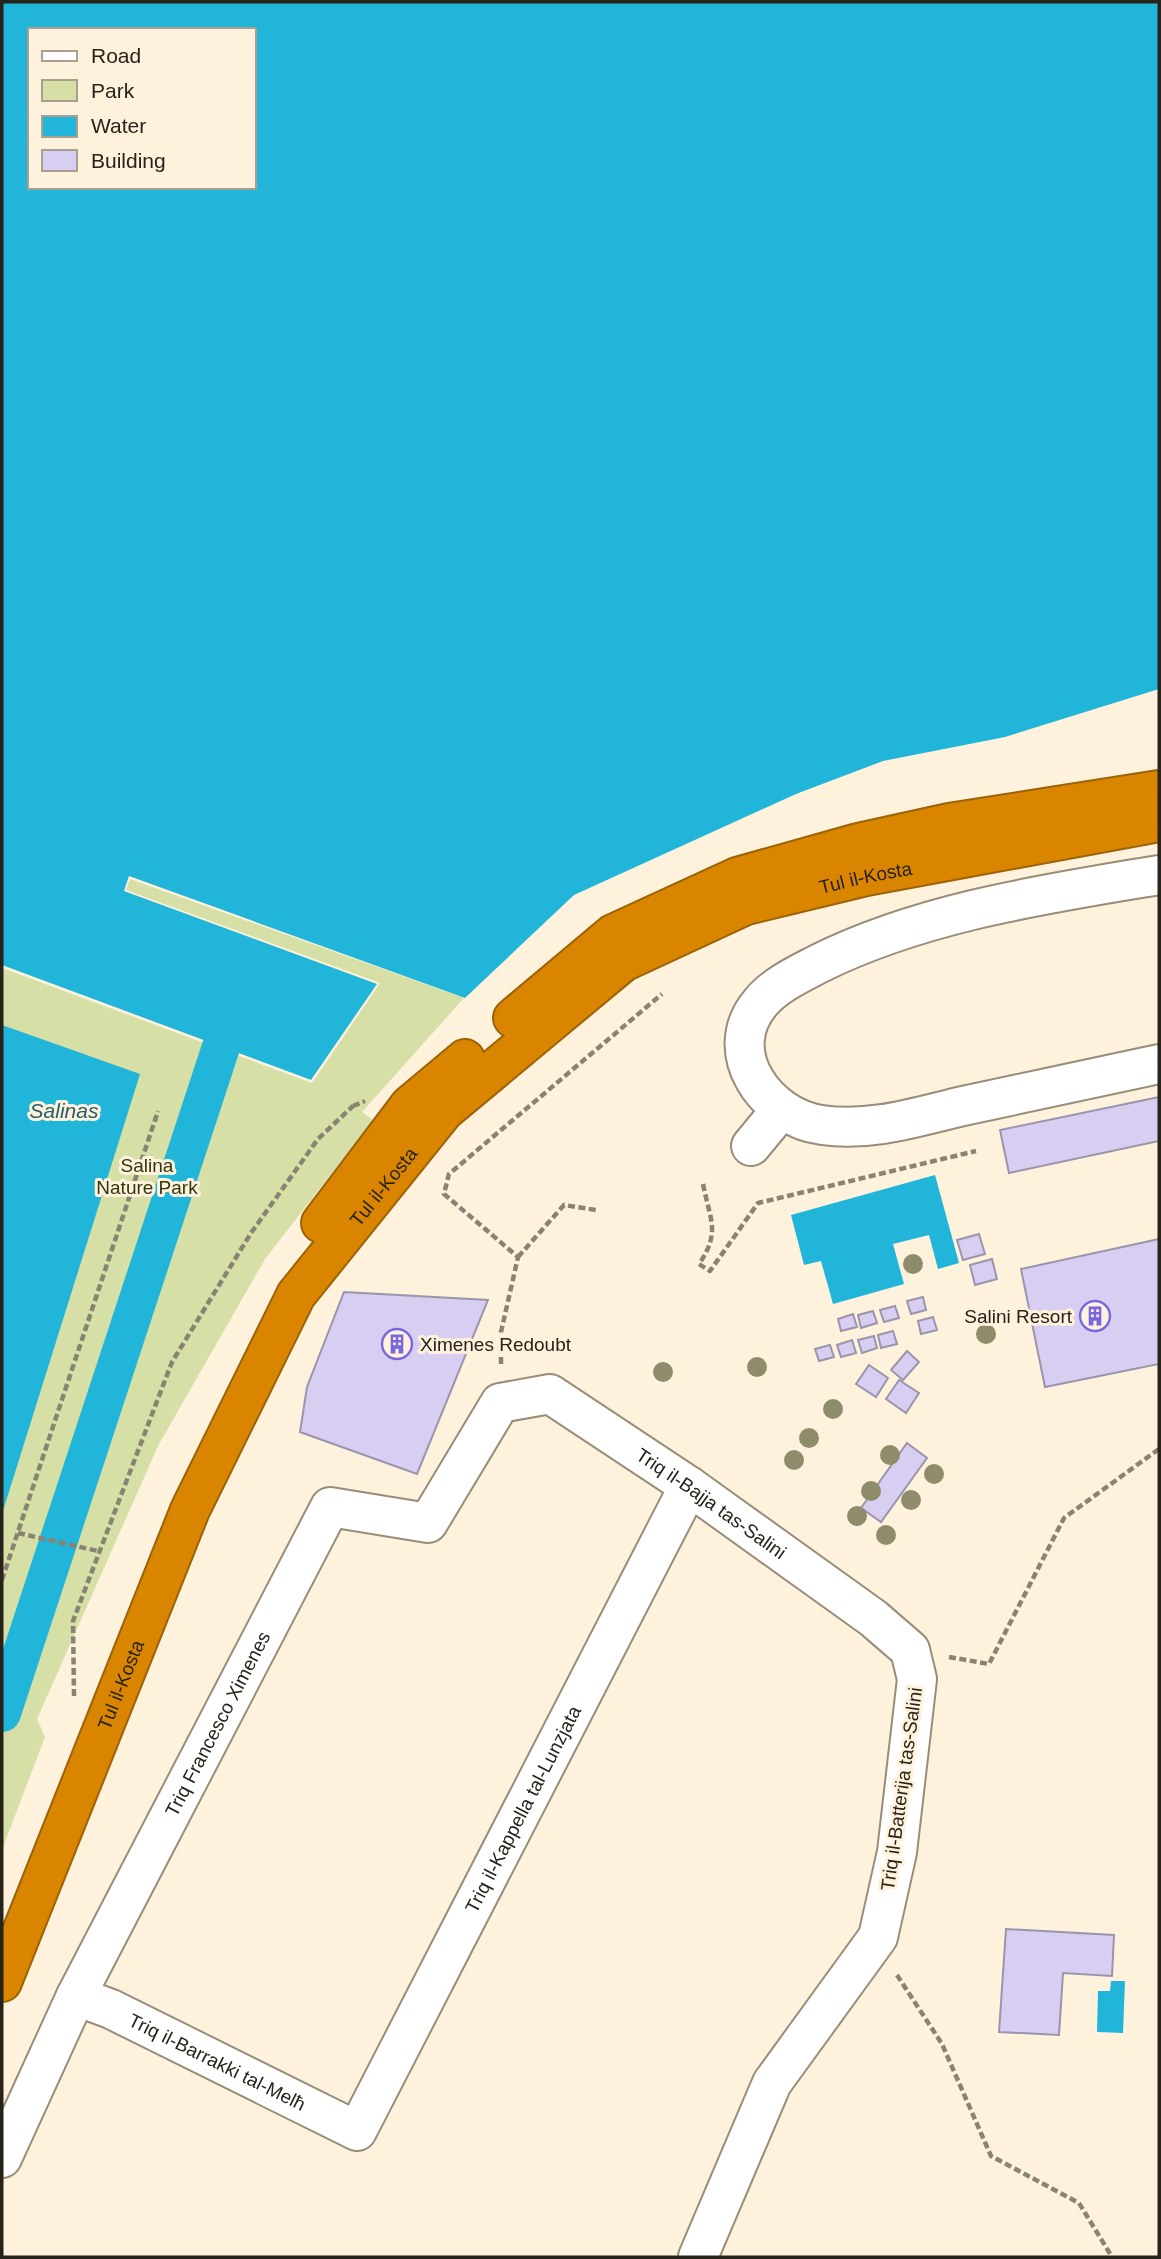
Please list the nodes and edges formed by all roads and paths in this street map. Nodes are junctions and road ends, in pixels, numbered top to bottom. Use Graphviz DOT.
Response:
graph roads {
  1 [pos="1159,790"];
  2 [pos="1159,822"];
  3 [pos="1159,875"];
  4 [pos="662,994"];
  5 [pos="1159,1064"];
  6 [pos="410,1105"];
  7 [pos="158,1111"];
  8 [pos="780,1111"];
  9 [pos="751,1146"];
  10 [pos="976,1151"];
  11 [pos="703,1184"];
  12 [pos="596,1209"];
  13 [pos="518,1257"];
  14 [pos="501,1332"];
  15 [pos="500,1403"];
  16 [pos="1159,1449"];
  17 [pos="689,1486"];
  18 [pos="18,1533"];
  19 [pos="98,1551"];
  20 [pos="2,1580"];
  21 [pos="910,1650"];
  22 [pos="73,1739"];
  23 [pos="2,1913"];
  24 [pos="878,1937"];
  25 [pos="2,1982"];
  26 [pos="76,1996"];
  27 [pos="357,2131"];
  28 [pos="2,2158"];
  29 [pos="698,2257"];
  30 [pos="1112,2257"];
  1 -- 6 [label="highway, Tul il-Kosta"];
  2 -- 25 [label="highway, Tul il-Kosta"];
  3 -- 8 [label="street"];
  4 -- 13 [label="path"];
  5 -- 8 [label="street"];
  6 -- 19 [label="path"];
  6 -- 22 [label="highway, Tul il-Kosta"];
  7 -- 18 [label="path"];
  8 -- 9 [label="street"];
  10 -- 11 [label="path"];
  12 -- 13 [label="path"];
  13 -- 14 [label="path"];
  15 -- 17 [label="street, Triq il-Bajja tas-Salini"];
  15 -- 26 [label="street, Triq Francesco Ximenes"];
  16 -- 21 [label="path"];
  17 -- 21 [label="street, Triq il-Bajja tas-Salini"];
  17 -- 27 [label="street, Triq il-Kappella tal-Lunzjata"];
  18 -- 19 [label="path"];
  18 -- 20 [label="path"];
  19 -- 22 [label="path"];
  21 -- 24 [label="street, Triq il-Batterija tas-Salini"];
  22 -- 23 [label="highway, Tul il-Kosta"];
  24 -- 29 [label="street, Triq il-Batterija tas-Salini"];
  24 -- 30 [label="path"];
  26 -- 27 [label="street, Triq il-Barrakki tal-Melħ"];
  26 -- 28 [label="street, Triq Francesco Ximenes"];
}
